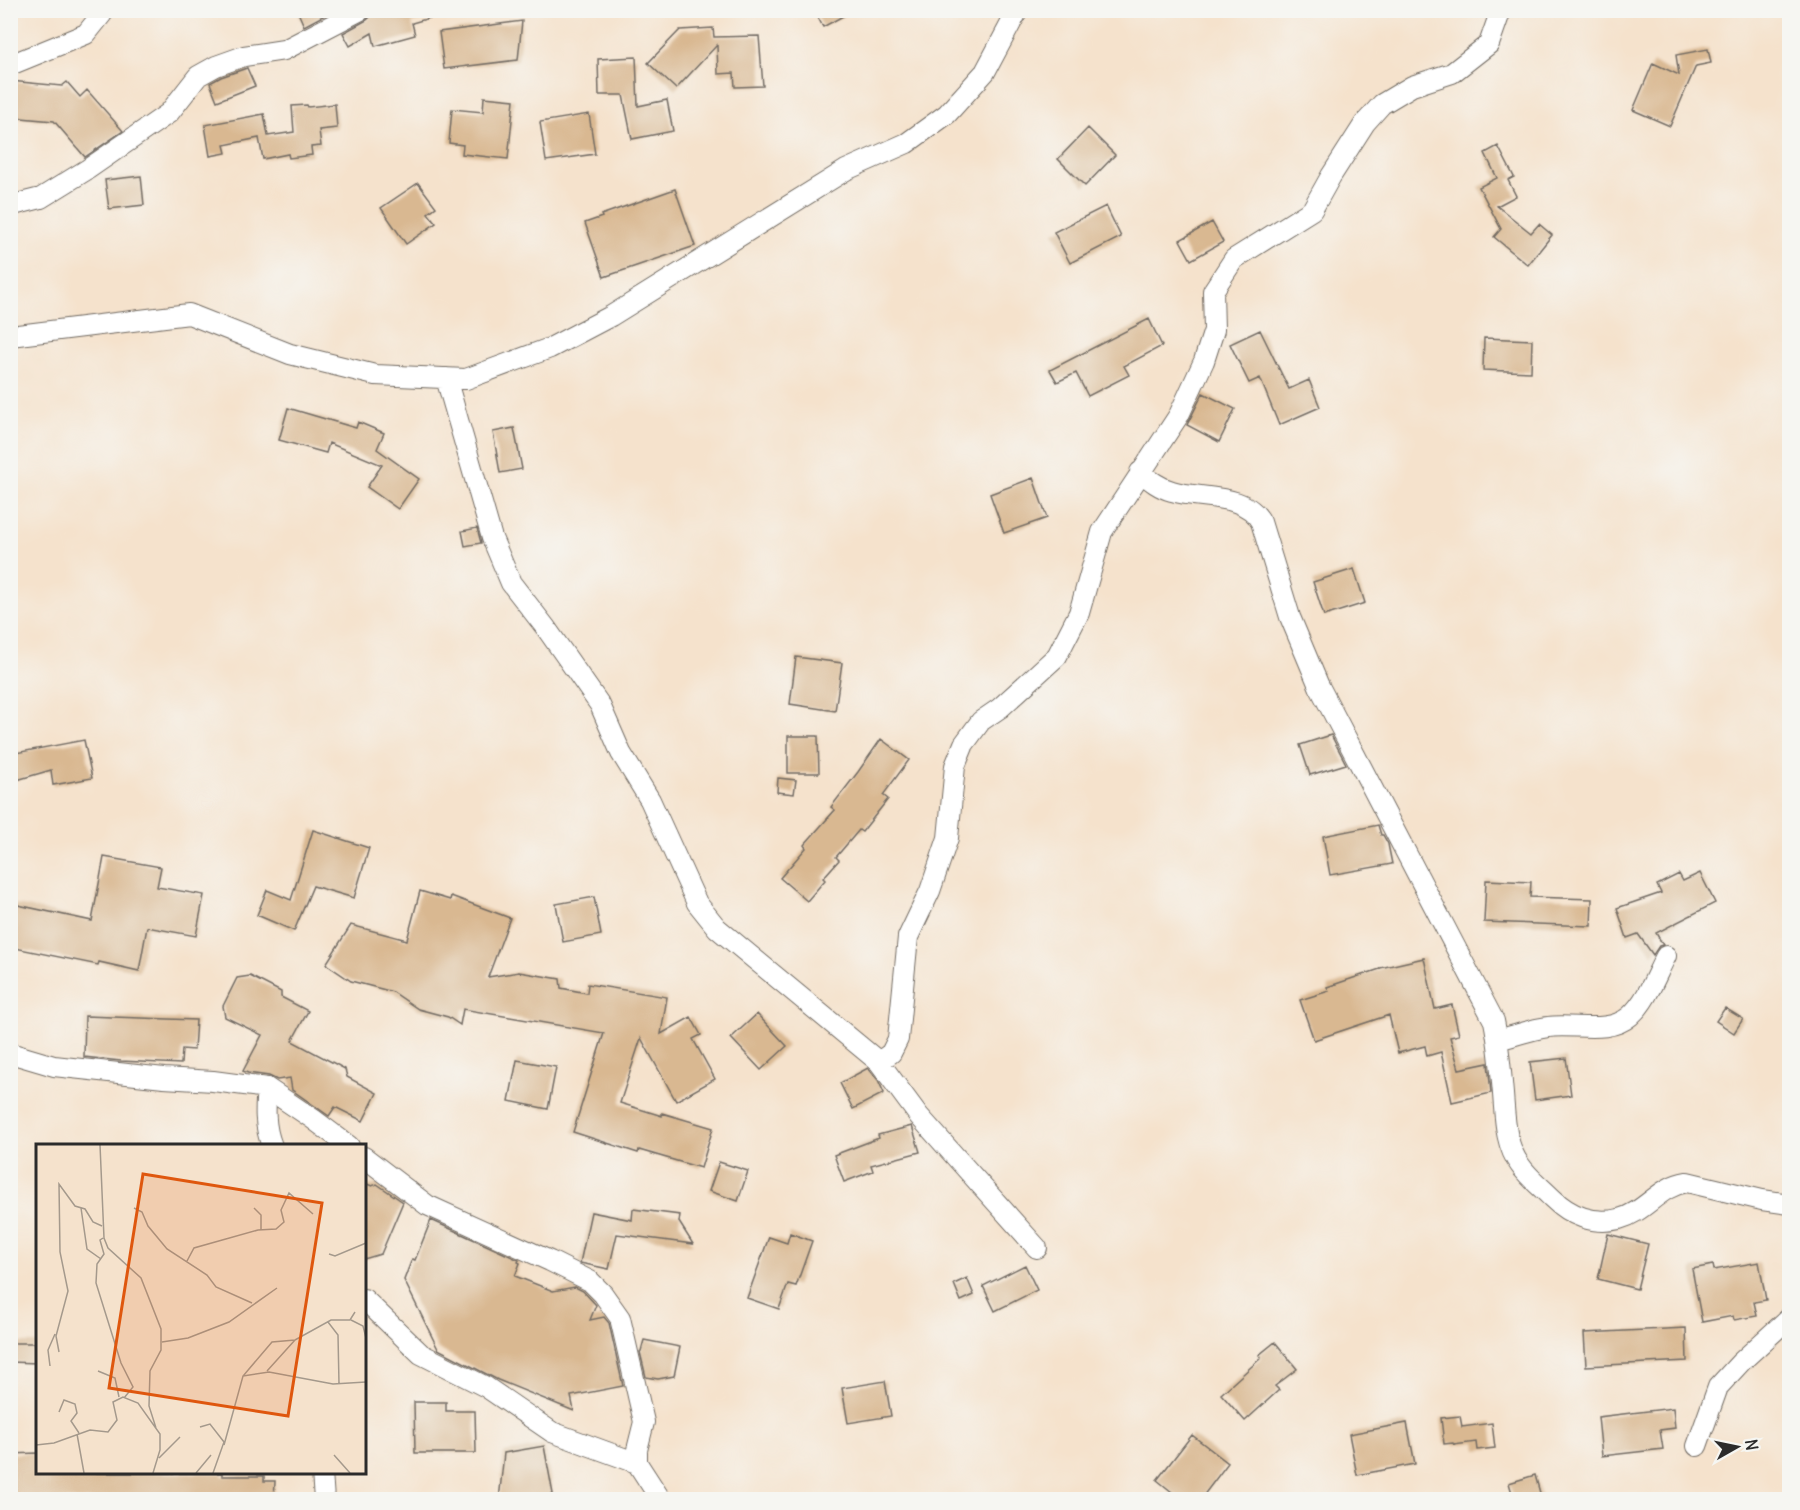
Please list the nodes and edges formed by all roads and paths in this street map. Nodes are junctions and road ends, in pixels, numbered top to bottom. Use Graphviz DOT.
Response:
graph roads {
  1 [pos="102,10"];
  2 [pos="361,10"];
  3 [pos="1018,10"];
  4 [pos="1501,10"];
  5 [pos="10,65"];
  6 [pos="10,204"];
  7 [pos="10,336"];
  8 [pos="446,378"];
  9 [pos="1140,472"];
  10 [pos="1666,956"];
  11 [pos="1498,1040"];
  12 [pos="10,1053"];
  13 [pos="879,1062"];
  14 [pos="267,1088"];
  15 [pos="271,1144"];
  16 [pos="346,1144"];
  17 [pos="366,1159"];
  18 [pos="1790,1204"];
  19 [pos="1036,1248"];
  20 [pos="366,1301"];
  21 [pos="1790,1317"];
  22 [pos="1697,1446"];
  23 [pos="637,1464"];
  24 [pos="322,1474"];
  25 [pos="324,1500"];
  26 [pos="661,1500"];
  1 -- 5 [label="street"];
  2 -- 6 [label="street"];
  3 -- 8 [label="street"];
  4 -- 9 [label="street"];
  7 -- 8 [label="street"];
  8 -- 13 [label="street"];
  9 -- 11 [label="street"];
  9 -- 13 [label="street"];
  10 -- 11 [label="street"];
  11 -- 18 [label="street"];
  12 -- 14 [label="street"];
  13 -- 19 [label="street"];
  14 -- 15 [label="street"];
  14 -- 16 [label="street"];
  17 -- 23 [label="street"];
  20 -- 23 [label="street"];
  21 -- 22 [label="street"];
  23 -- 26 [label="street"];
  24 -- 25 [label="street"];
}
